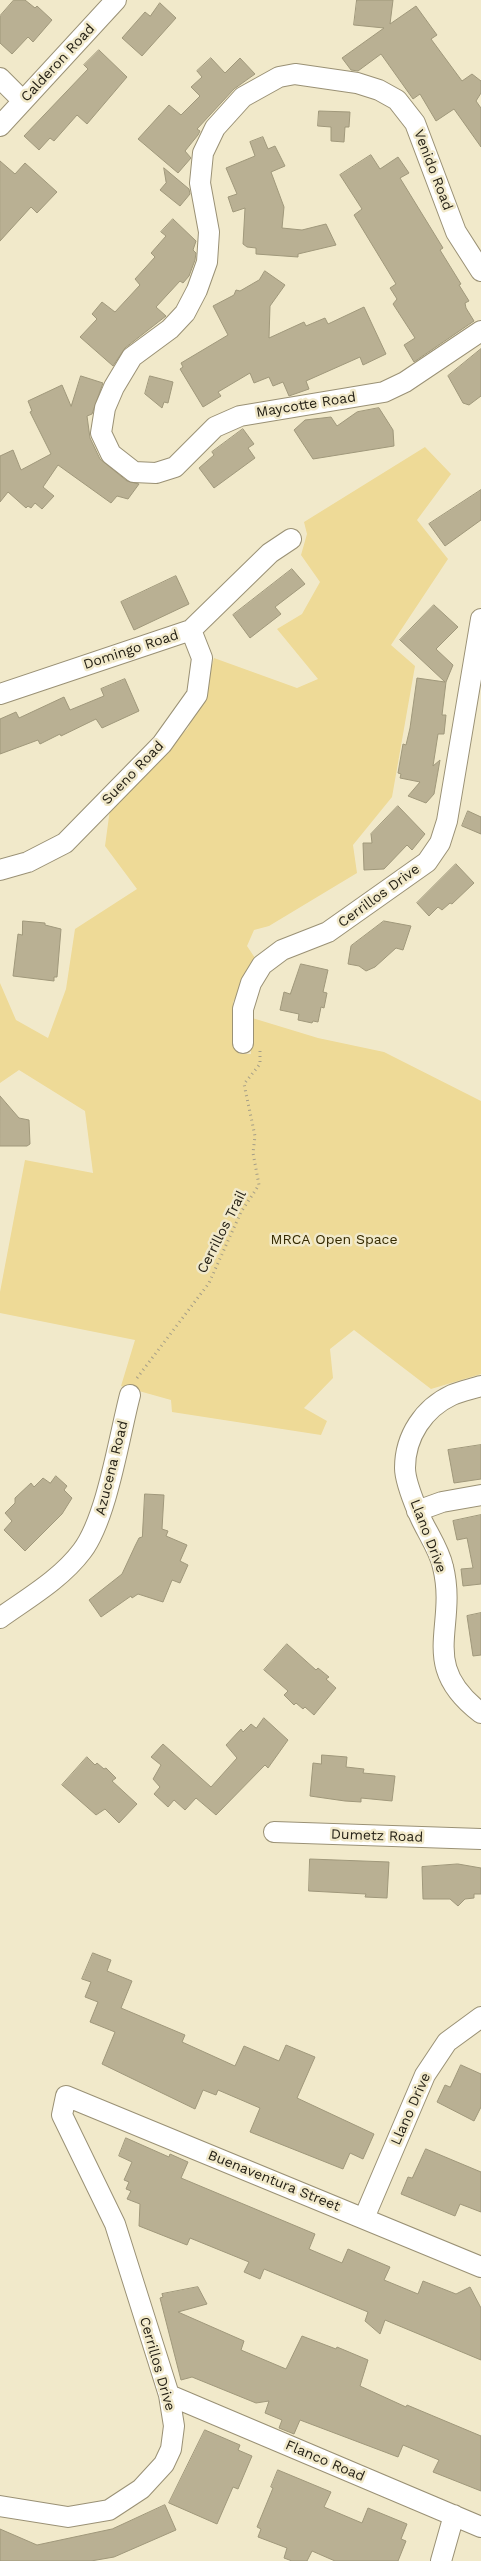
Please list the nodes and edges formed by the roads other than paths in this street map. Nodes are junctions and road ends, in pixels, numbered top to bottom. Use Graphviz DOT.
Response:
graph roads {
  1 [pos="116,0"];
  2 [pos="0,78"];
  3 [pos="23,101"];
  4 [pos="0,126"];
  5 [pos="481,272"];
  6 [pos="481,331"];
  7 [pos="134,472"];
  8 [pos="291,539"];
  9 [pos="481,619"];
  10 [pos="191,630"];
  11 [pos="0,694"];
  12 [pos="0,870"];
  13 [pos="244,1043"];
  14 [pos="481,1386"];
  15 [pos="130,1394"];
  16 [pos="481,1495"];
  17 [pos="417,1511"];
  18 [pos="0,1618"];
  19 [pos="481,1713"];
  20 [pos="274,1832"];
  21 [pos="481,1840"];
  22 [pos="481,2017"];
  23 [pos="66,2096"];
  24 [pos="364,2218"];
  25 [pos="481,2267"];
  26 [pos="169,2395"];
  27 [pos="0,2506"];
  28 [pos="454,2515"];
  29 [pos="481,2526"];
  30 [pos="441,2561"];
  1 -- 3 [label="street, Calderon Road"];
  2 -- 3 [label="street"];
  3 -- 4 [label="street, Calderon Road"];
  5 -- 7 [label="street, Venido Road"];
  6 -- 7 [label="street, Maycotte Road"];
  8 -- 10 [label="street, Domingo Road"];
  9 -- 13 [label="street, Cerrillos Drive"];
  10 -- 11 [label="street, Domingo Road"];
  10 -- 12 [label="street, Sueno Road"];
  14 -- 17 [label="street, Llano Drive"];
  15 -- 18 [label="street, Azucena Road"];
  16 -- 17 [label="street"];
  17 -- 19 [label="street, Llano Drive"];
  20 -- 21 [label="street, Dumetz Road"];
  22 -- 24 [label="street, Llano Drive"];
  23 -- 24 [label="street, Buenaventura Street"];
  23 -- 26 [label="street, Cerrillos Drive"];
  24 -- 25 [label="street, Buenaventura Street"];
  26 -- 27 [label="street, Cerrillos Drive"];
  26 -- 28 [label="street, Flanco Road"];
  28 -- 29 [label="street, Flanco Road"];
  28 -- 30 [label="street"];
}
